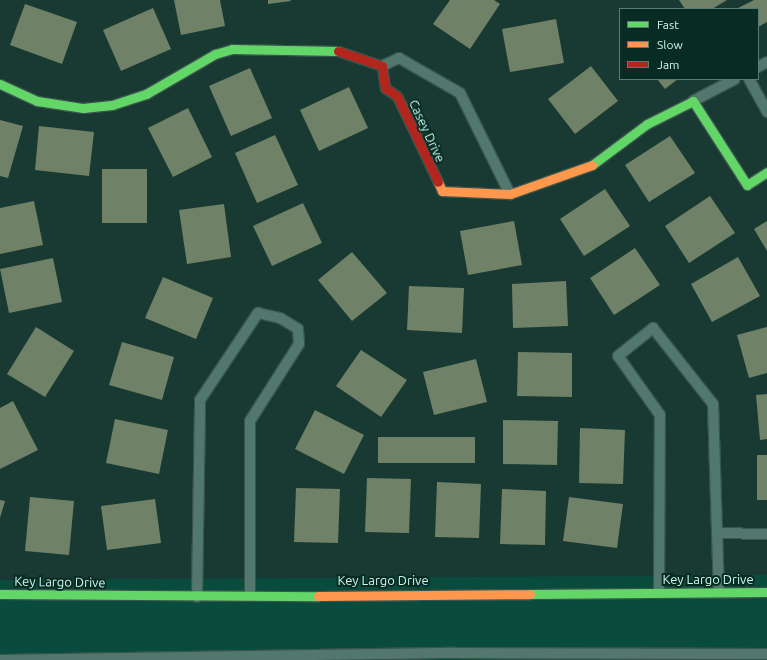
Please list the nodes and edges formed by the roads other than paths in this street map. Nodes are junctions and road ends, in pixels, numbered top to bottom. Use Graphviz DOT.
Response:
graph roads {
  1 [pos="382,66"];
  2 [pos="733,80"];
  3 [pos="750,80"];
  4 [pos="0,84"];
  5 [pos="693,101"];
  6 [pos="767,112"];
  7 [pos="767,172"];
  8 [pos="510,194"];
  9 [pos="718,533"];
  10 [pos="767,534"];
  11 [pos="659,592"];
  12 [pos="719,592"];
  13 [pos="767,592"];
  14 [pos="0,594"];
  15 [pos="250,595"];
  16 [pos="196,597"];
  17 [pos="767,654"];
  18 [pos="1,660"];
  1 -- 4 [label="street"];
  1 -- 8 [label="lane"];
  1 -- 8 [label="street, Casey Drive"];
  2 -- 5 [label="lane"];
  3 -- 6 [label="lane"];
  5 -- 7 [label="street"];
  5 -- 8 [label="street, Casey Drive"];
  9 -- 10 [label="lane"];
  9 -- 11 [label="lane"];
  9 -- 12 [label="lane"];
  11 -- 12 [label="street, Key Largo Drive"];
  11 -- 15 [label="street, Key Largo Drive"];
  12 -- 13 [label="street, Key Largo Drive"];
  14 -- 16 [label="street, Key Largo Drive"];
  15 -- 16 [label="street, Key Largo Drive"];
  15 -- 16 [label="lane"];
  17 -- 18 [label="lane"];
}
